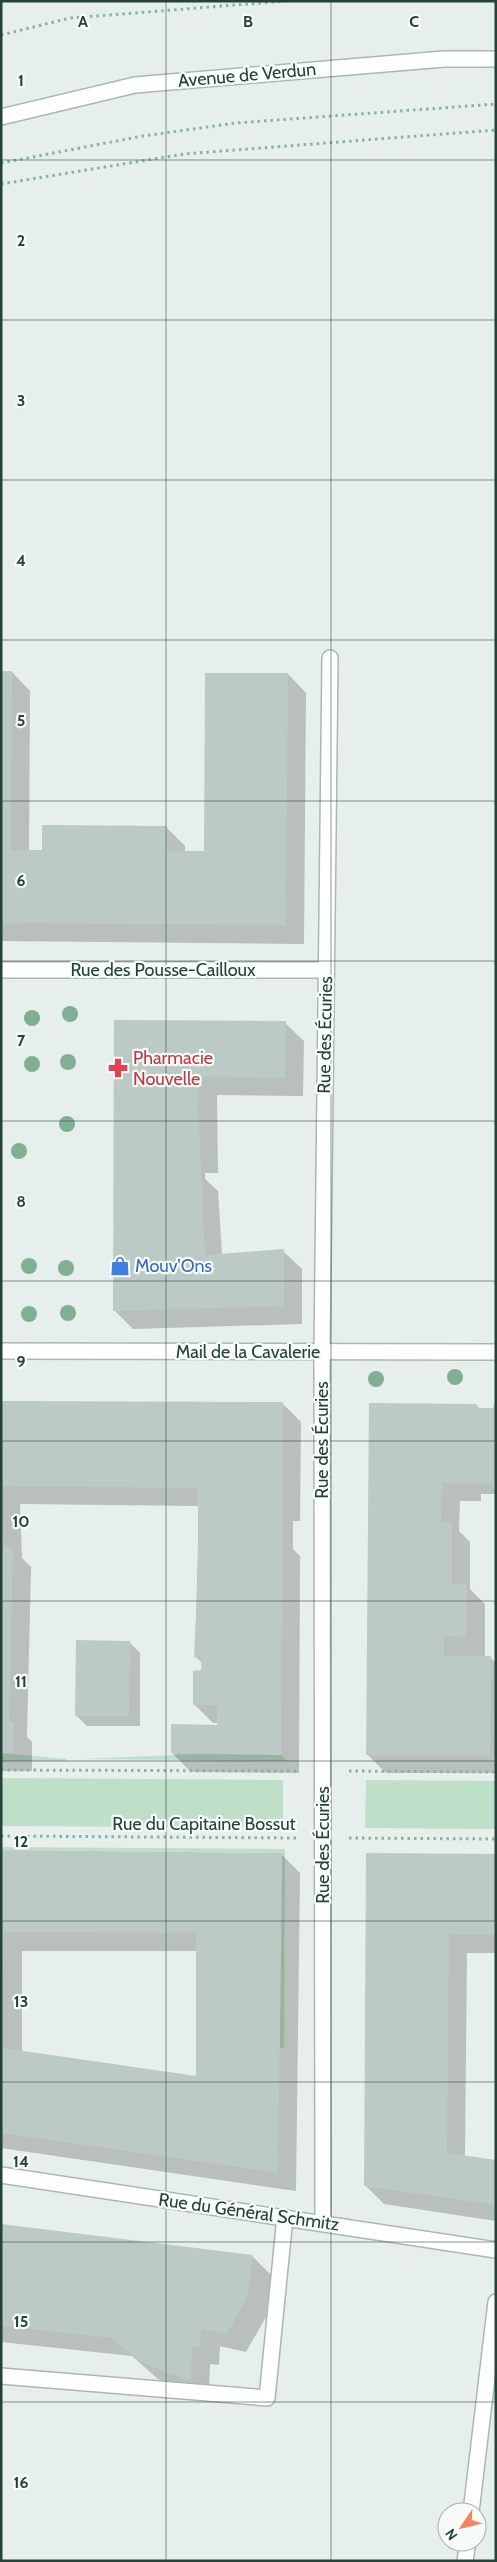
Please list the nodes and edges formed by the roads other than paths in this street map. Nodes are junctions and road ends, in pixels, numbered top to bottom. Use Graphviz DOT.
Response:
graph roads {
  1 [pos="496,59"];
  2 [pos="1,117"];
  3 [pos="330,658"];
  4 [pos="1,970"];
  5 [pos="326,970"];
  6 [pos="1,1351"];
  7 [pos="322,1352"];
  8 [pos="496,1352"];
  9 [pos="1,2175"];
  10 [pos="285,2217"];
  11 [pos="323,2222"];
  12 [pos="496,2250"];
  13 [pos="496,2302"];
  14 [pos="1,2376"];
  15 [pos="472,2502"];
  1 -- 2 [label="street, Avenue de Verdun"];
  3 -- 5 [label="street, Rue des Écuries"];
  4 -- 5 [label="street, Rue des Pousse-Cailloux"];
  5 -- 7 [label="street, Rue des Écuries"];
  6 -- 7 [label="street, Mail de la Cavalerie"];
  7 -- 8 [label="street, Mail de la Cavalerie"];
  7 -- 11 [label="street, Rue des Écuries"];
  9 -- 10 [label="street, Rue du Général Schmitz"];
  10 -- 11 [label="street, Rue du Général Schmitz"];
  10 -- 14 [label="street"];
  11 -- 12 [label="street, Rue du Général Schmitz"];
  13 -- 15 [label="street"];
}
